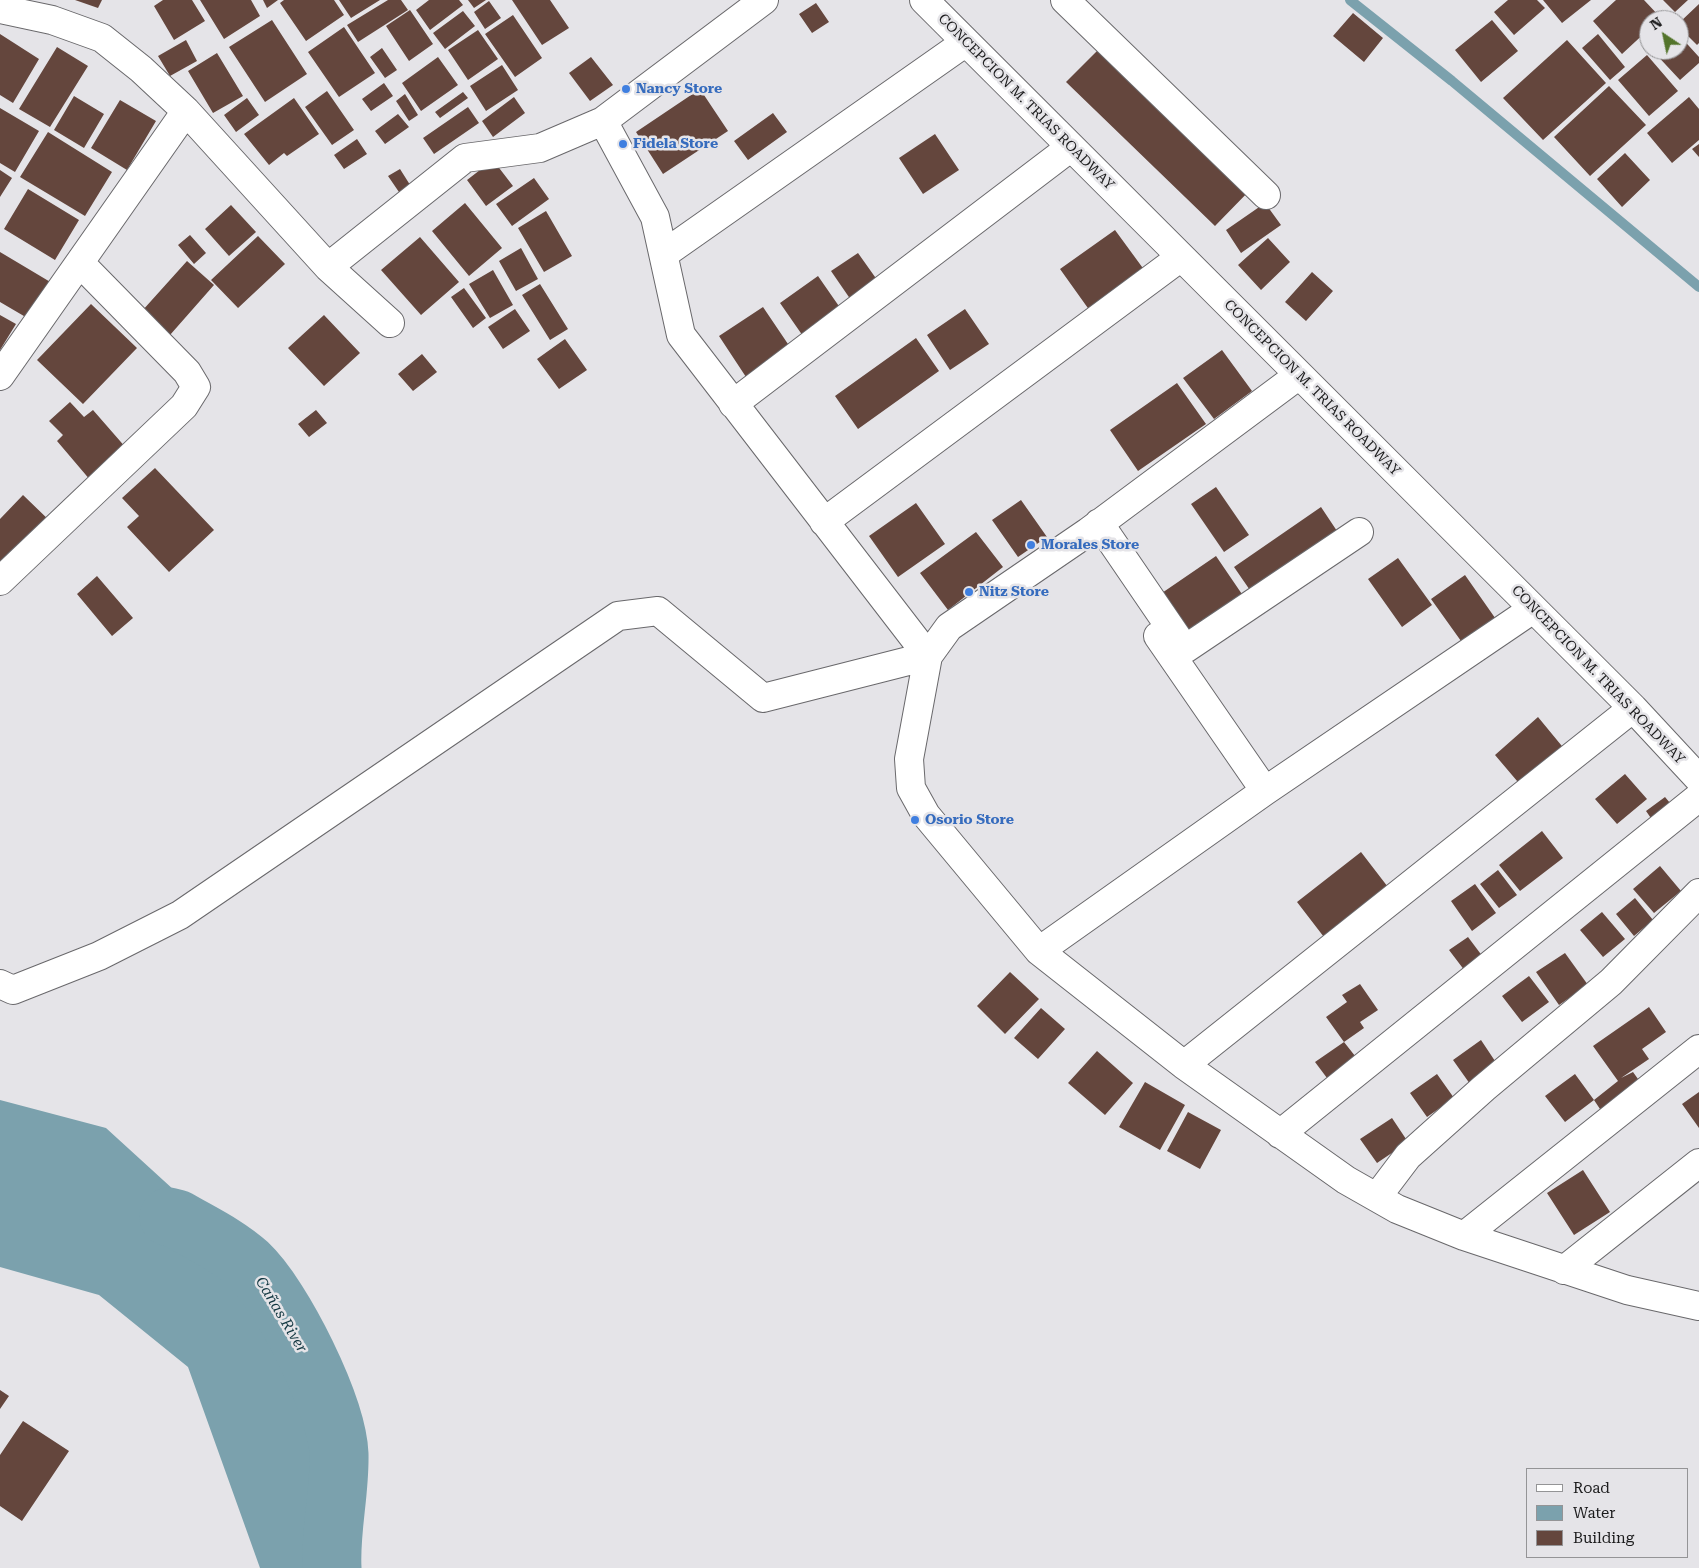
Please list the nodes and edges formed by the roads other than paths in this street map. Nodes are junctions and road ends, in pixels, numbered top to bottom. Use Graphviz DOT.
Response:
graph roads {
  1 [pos="764,0"];
  2 [pos="924,0"];
  3 [pos="1065,0"];
  4 [pos="0,9"];
  5 [pos="966,42"];
  6 [pos="186,111"];
  7 [pos="602,121"];
  8 [pos="1071,147"];
  9 [pos="1266,195"];
  10 [pos="664,254"];
  11 [pos="1181,257"];
  12 [pos="80,263"];
  13 [pos="328,267"];
  14 [pos="390,323"];
  15 [pos="1299,375"];
  16 [pos="0,376"];
  17 [pos="733,404"];
  18 [pos="824,522"];
  19 [pos="1093,527"];
  20 [pos="1359,532"];
  21 [pos="0,581"];
  22 [pos="1533,609"];
  23 [pos="928,656"];
  24 [pos="1633,708"];
  25 [pos="1699,778"];
  26 [pos="1265,791"];
  27 [pos="1699,796"];
  28 [pos="1699,893"];
  29 [pos="1039,951"];
  30 [pos="0,984"];
  31 [pos="1699,1049"];
  32 [pos="1184,1065"];
  33 [pos="1280,1134"];
  34 [pos="1699,1163"];
  35 [pos="1377,1198"];
  36 [pos="1464,1236"];
  37 [pos="1564,1270"];
  38 [pos="1699,1306"];
  1 -- 7 [label="street"];
  2 -- 5 [label="street, CONCEPCION M. TRIAS ROADWAY"];
  3 -- 9 [label="street"];
  4 -- 6 [label="street"];
  5 -- 8 [label="street, CONCEPCION M. TRIAS ROADWAY"];
  5 -- 10 [label="street"];
  6 -- 12 [label="street"];
  6 -- 13 [label="street"];
  7 -- 10 [label="street"];
  7 -- 13 [label="street"];
  8 -- 11 [label="street, CONCEPCION M. TRIAS ROADWAY"];
  8 -- 17 [label="street"];
  10 -- 17 [label="street"];
  11 -- 15 [label="street, CONCEPCION M. TRIAS ROADWAY"];
  11 -- 18 [label="street"];
  12 -- 16 [label="street"];
  12 -- 21 [label="street"];
  13 -- 14 [label="street"];
  15 -- 19 [label="street"];
  15 -- 22 [label="street, CONCEPCION M. TRIAS ROADWAY"];
  17 -- 18 [label="street"];
  18 -- 23 [label="street"];
  19 -- 20 [label="street"];
  19 -- 23 [label="street"];
  19 -- 26 [label="street"];
  22 -- 24 [label="street, CONCEPCION M. TRIAS ROADWAY"];
  22 -- 26 [label="street"];
  23 -- 29 [label="street"];
  23 -- 30 [label="street"];
  24 -- 25 [label="street, CONCEPCION M. TRIAS ROADWAY"];
  24 -- 32 [label="street"];
  26 -- 29 [label="street"];
  27 -- 33 [label="street"];
  28 -- 35 [label="street"];
  29 -- 32 [label="street"];
  31 -- 36 [label="street"];
  32 -- 33 [label="street"];
  33 -- 35 [label="street"];
  34 -- 37 [label="street"];
  35 -- 36 [label="street"];
  36 -- 37 [label="street"];
  37 -- 38 [label="street"];
}
